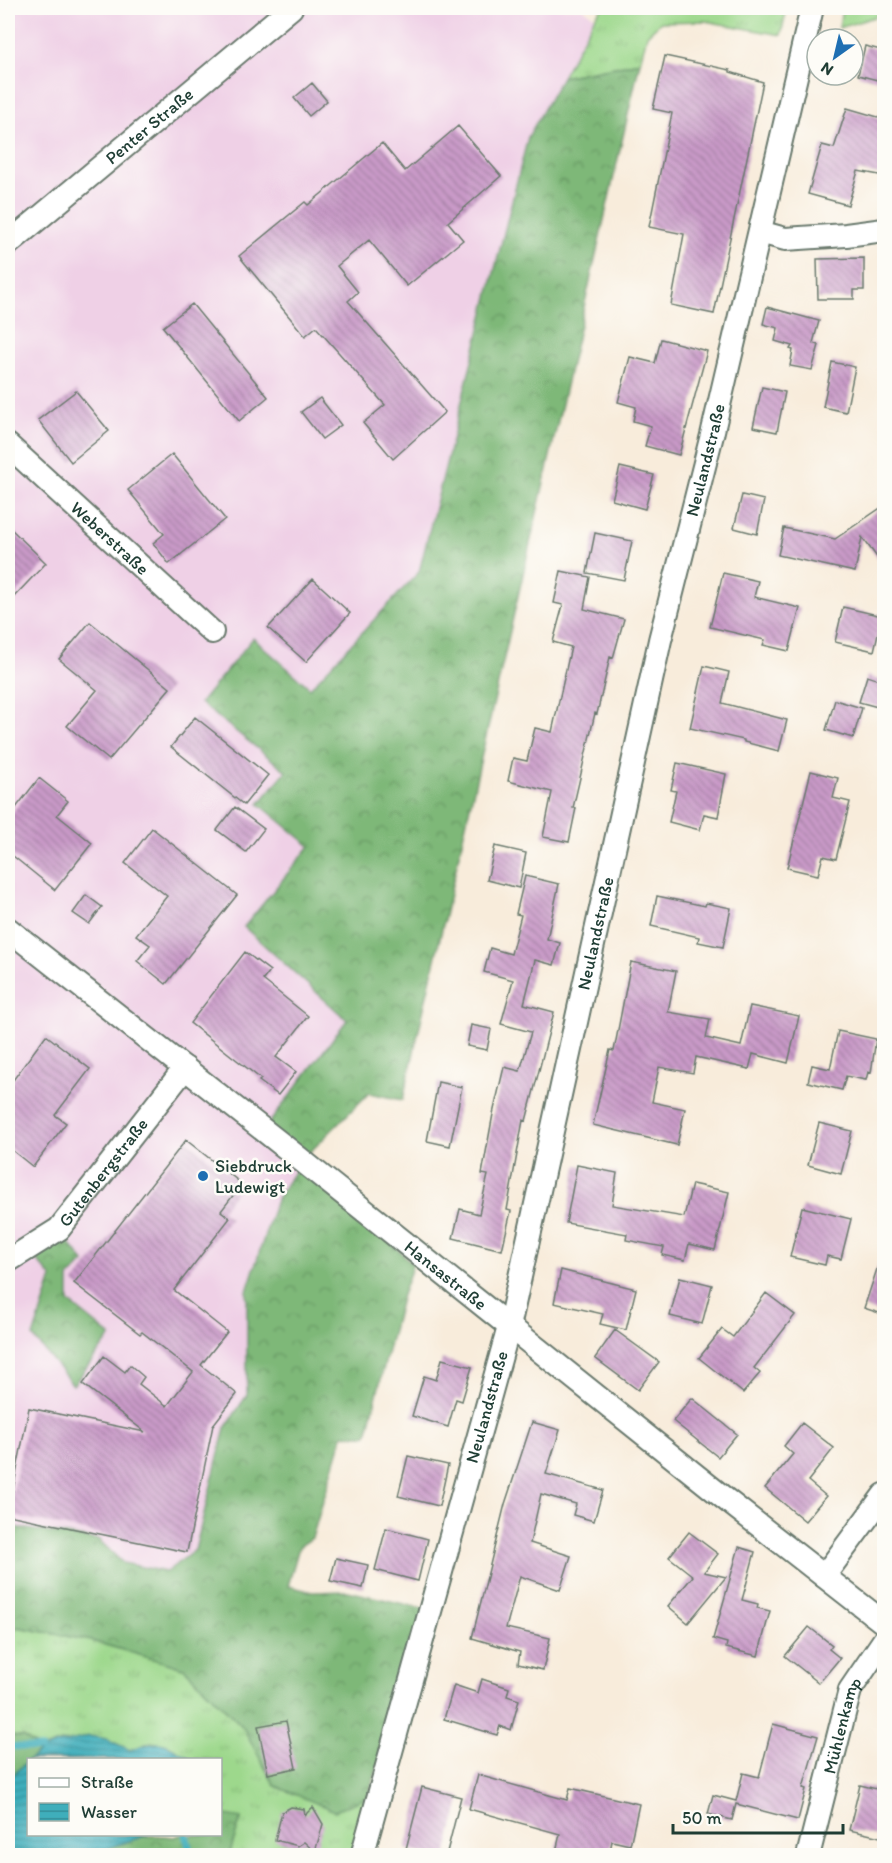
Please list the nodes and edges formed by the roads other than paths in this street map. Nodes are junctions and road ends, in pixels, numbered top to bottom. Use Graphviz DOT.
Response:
graph roads {
  1 [pos="291,8"];
  2 [pos="812,8"];
  3 [pos="885,230"];
  4 [pos="760,232"];
  5 [pos="8,244"];
  6 [pos="8,445"];
  7 [pos="212,632"];
  8 [pos="8,929"];
  9 [pos="185,1068"];
  10 [pos="8,1261"];
  11 [pos="509,1327"];
  12 [pos="885,1495"];
  13 [pos="824,1576"];
  14 [pos="885,1623"];
  15 [pos="885,1640"];
  16 [pos="362,1856"];
  17 [pos="808,1856"];
  1 -- 5 [label="street, Penter Straße"];
  2 -- 4 [label="street, Neulandstraße"];
  3 -- 4 [label="street"];
  4 -- 11 [label="street, Neulandstraße"];
  6 -- 7 [label="street, Weberstraße"];
  8 -- 9 [label="street, Hansastraße"];
  9 -- 10 [label="street, Gutenbergstraße"];
  9 -- 11 [label="street, Hansastraße"];
  11 -- 13 [label="street, Hansastraße"];
  11 -- 16 [label="street, Neulandstraße"];
  12 -- 13 [label="street"];
  13 -- 14 [label="street, Hansastraße"];
  15 -- 17 [label="street, Mühlenkamp"];
}
